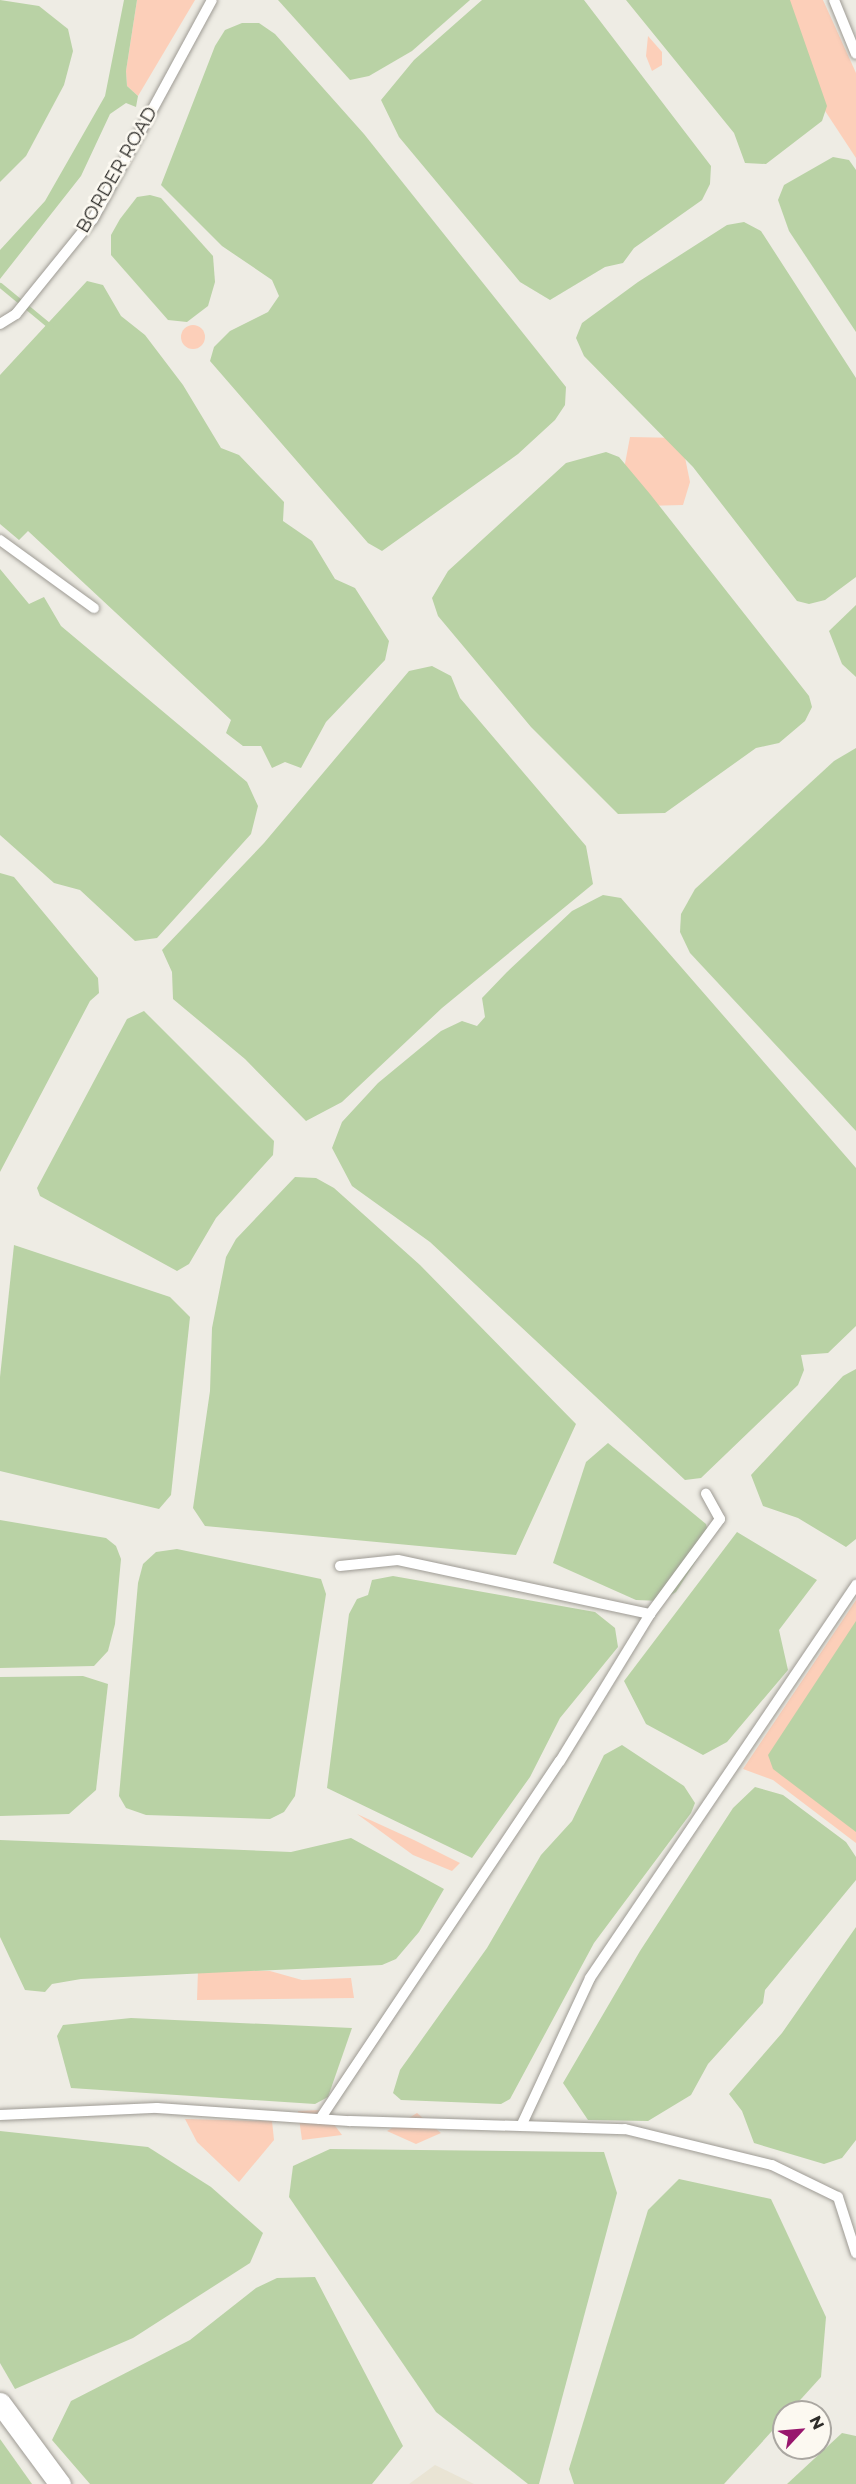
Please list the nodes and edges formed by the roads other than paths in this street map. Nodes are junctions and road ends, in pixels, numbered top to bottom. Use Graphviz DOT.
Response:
graph roads {
  1 [pos="212,0"];
  2 [pos="834,0"];
  3 [pos="856,54"];
  4 [pos="0,324"];
  5 [pos="0,540"];
  6 [pos="94,608"];
  7 [pos="706,1494"];
  8 [pos="340,1566"];
  9 [pos="856,1585"];
  10 [pos="650,1614"];
  11 [pos="0,2115"];
  12 [pos="321,2119"];
  13 [pos="522,2124"];
  14 [pos="856,2253"];
  15 [pos="0,2403"];
  16 [pos="60,2484"];
  1 -- 4 [label="lane, BORDER ROAD"];
  2 -- 3 [label="lane"];
  5 -- 6 [label="lane"];
  7 -- 10 [label="lane"];
  8 -- 10 [label="lane"];
  9 -- 13 [label="lane"];
  10 -- 12 [label="lane"];
  11 -- 12 [label="lane"];
  12 -- 13 [label="lane"];
  13 -- 14 [label="lane"];
  15 -- 16 [label="street"];
}
